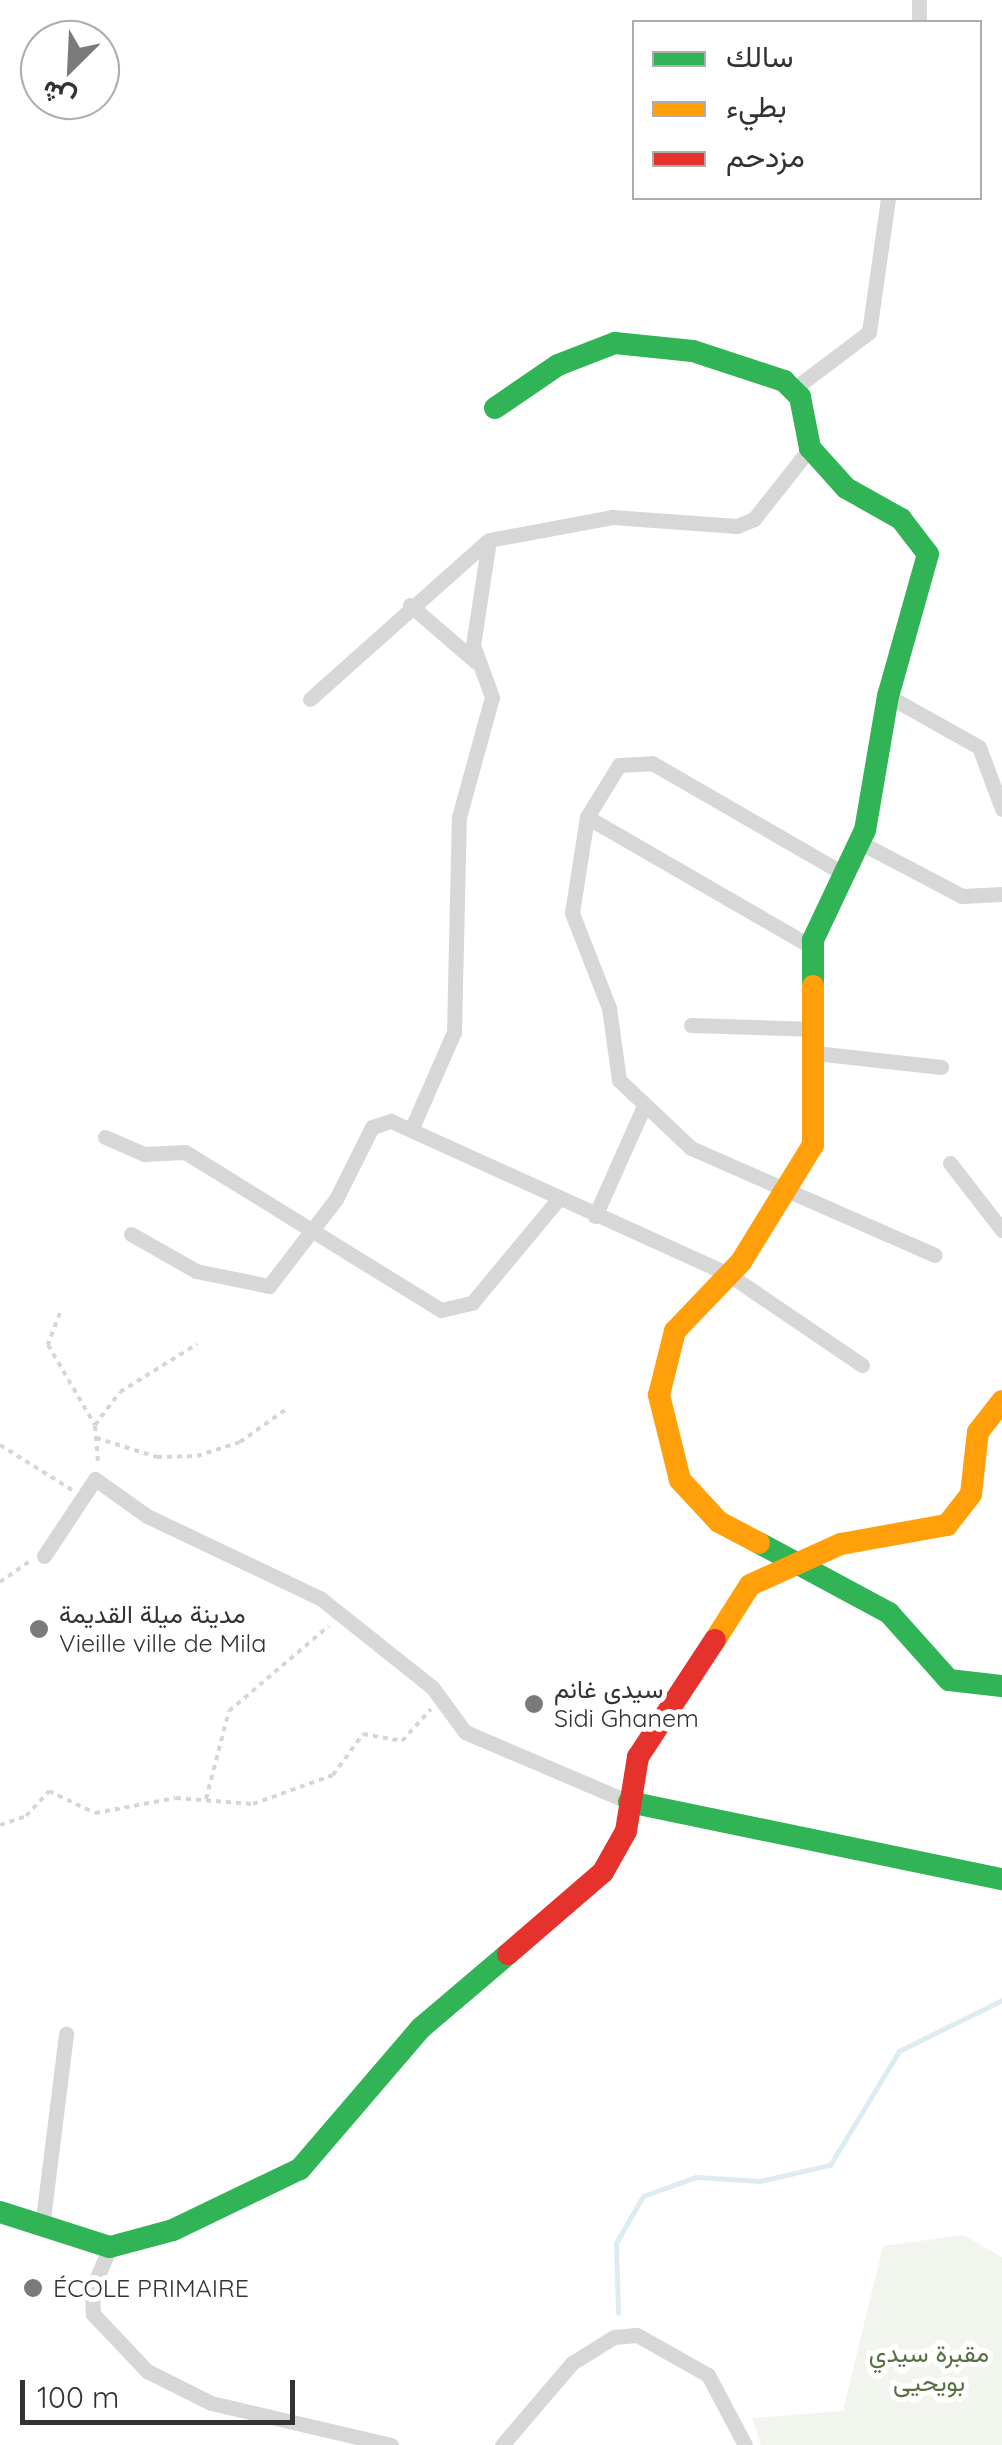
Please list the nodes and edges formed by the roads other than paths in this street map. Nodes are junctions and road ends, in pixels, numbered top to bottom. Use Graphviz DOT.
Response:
graph roads {
  1 [pos="888,200"];
  2 [pos="795,388"];
  3 [pos="495,408"];
  4 [pos="810,448"];
  5 [pos="489,540"];
  6 [pos="410,606"];
  7 [pos="476,662"];
  8 [pos="888,696"];
  9 [pos="310,698"];
  10 [pos="1002,809"];
  11 [pos="588,816"];
  12 [pos="861,843"];
  13 [pos="846,875"];
  14 [pos="1002,894"];
  15 [pos="812,948"];
  16 [pos="691,1025"];
  17 [pos="815,1029"];
  18 [pos="816,1053"];
  19 [pos="941,1066"];
  20 [pos="644,1106"];
  21 [pos="411,1130"];
  22 [pos="105,1137"];
  23 [pos="950,1163"];
  24 [pos="788,1191"];
  25 [pos="556,1202"];
  26 [pos="595,1216"];
  27 [pos="314,1230"];
  28 [pos="1002,1230"];
  29 [pos="131,1234"];
  30 [pos="935,1255"];
  31 [pos="728,1274"];
  32 [pos="862,1365"];
  33 [pos="1002,1401"];
  34 [pos="44,1556"];
  35 [pos="791,1564"];
  36 [pos="1002,1686"];
  37 [pos="628,1802"];
  38 [pos="1002,1879"];
  39 [pos="66,2033"];
  40 [pos="0,2212"];
  41 [pos="42,2228"];
  42 [pos="110,2247"];
  43 [pos="391,2445"];
  44 [pos="502,2445"];
  45 [pos="746,2445"];
  1 -- 2 [label="street"];
  2 -- 3 [label="street"];
  2 -- 4 [label="street"];
  4 -- 5 [label="street"];
  4 -- 8 [label="street"];
  5 -- 6 [label="street"];
  5 -- 7 [label="street"];
  6 -- 7 [label="street"];
  6 -- 9 [label="street"];
  7 -- 21 [label="street"];
  8 -- 10 [label="street"];
  8 -- 12 [label="street"];
  11 -- 13 [label="street"];
  11 -- 15 [label="street"];
  11 -- 20 [label="street"];
  12 -- 13 [label="street"];
  12 -- 14 [label="street"];
  13 -- 15 [label="street"];
  15 -- 17 [label="street"];
  16 -- 17 [label="street"];
  17 -- 18 [label="street"];
  18 -- 19 [label="street"];
  18 -- 24 [label="street"];
  20 -- 24 [label="street"];
  20 -- 26 [label="street"];
  21 -- 25 [label="street"];
  21 -- 27 [label="street"];
  22 -- 27 [label="street"];
  23 -- 28 [label="street"];
  24 -- 30 [label="street"];
  24 -- 31 [label="street"];
  25 -- 26 [label="street"];
  25 -- 27 [label="street"];
  26 -- 31 [label="street"];
  27 -- 29 [label="street"];
  31 -- 32 [label="street"];
  31 -- 35 [label="street"];
  33 -- 35 [label="street"];
  34 -- 37 [label="street"];
  35 -- 36 [label="street"];
  35 -- 37 [label="street"];
  37 -- 38 [label="street"];
  37 -- 42 [label="street"];
  39 -- 41 [label="street"];
  40 -- 41 [label="street"];
  41 -- 42 [label="street"];
  42 -- 43 [label="street"];
  44 -- 45 [label="street"];
}
